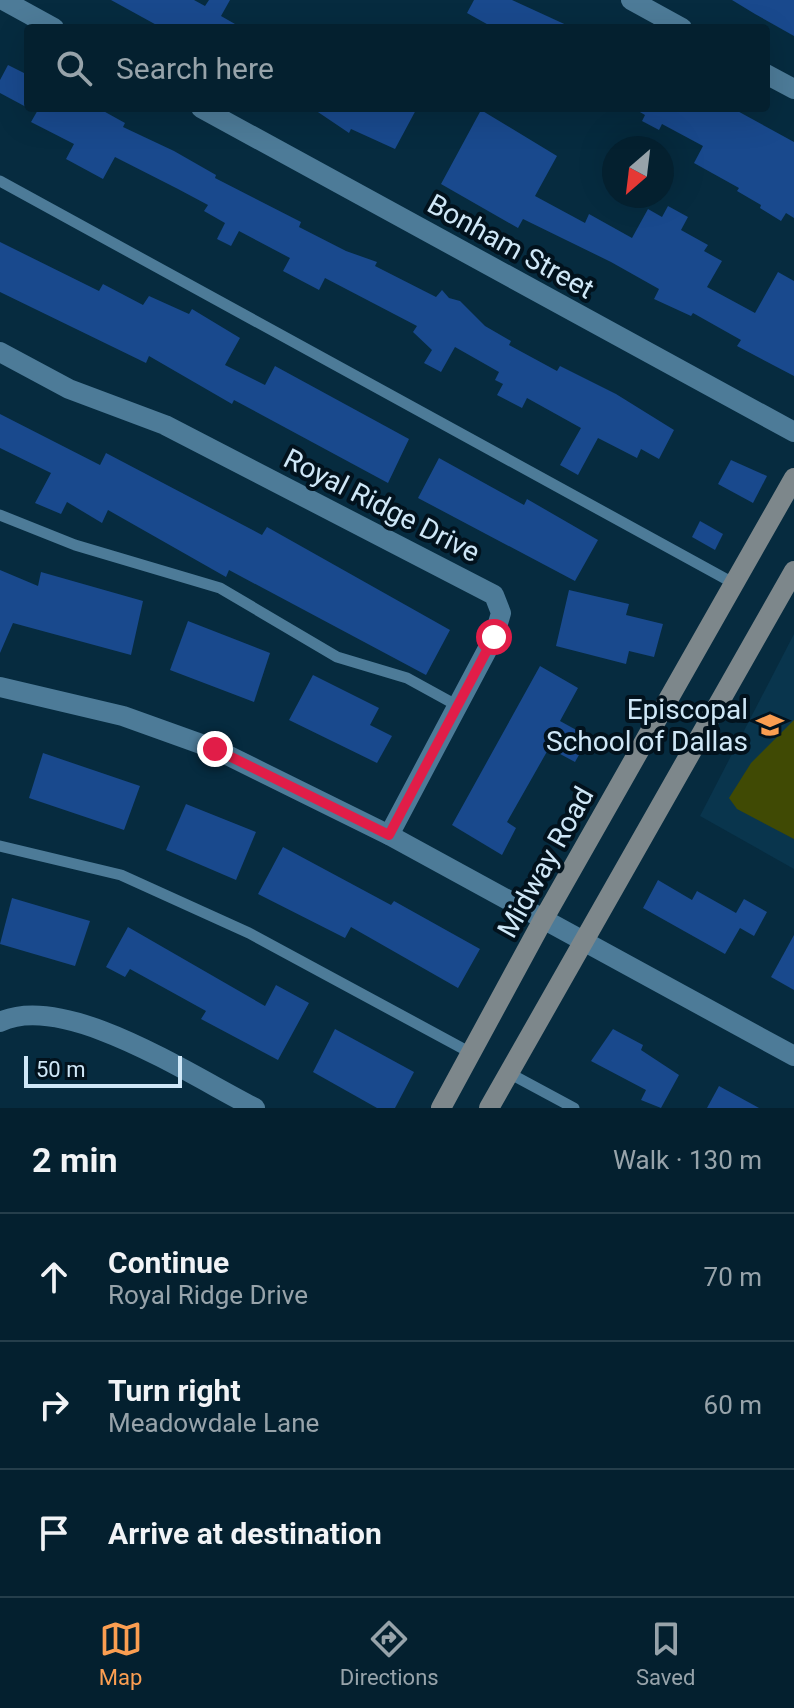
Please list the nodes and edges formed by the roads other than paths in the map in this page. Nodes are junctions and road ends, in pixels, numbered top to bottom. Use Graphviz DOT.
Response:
graph roads {
  1 [pos="3,0"];
  2 [pos="631,0"];
  3 [pos="47,24"];
  4 [pos="675,24"];
  5 [pos="770,76"];
  6 [pos="794,89"];
  7 [pos="208,112"];
  8 [pos="0,181"];
  9 [pos="0,352"];
  10 [pos="794,432"];
  11 [pos="794,478"];
  12 [pos="0,515"];
  13 [pos="794,571"];
  14 [pos="735,584"];
  15 [pos="0,687"];
  16 [pos="458,706"];
  17 [pos="389,835"];
  18 [pos="0,846"];
  19 [pos="543,920"];
  20 [pos="582,942"];
  21 [pos="0,1022"];
  22 [pos="471,1053"];
  23 [pos="794,1056"];
  24 [pos="509,1073"];
  25 [pos="255,1108"];
  26 [pos="441,1108"];
  27 [pos="489,1108"];
  28 [pos="574,1108"];
  1 -- 3 [label="street"];
  2 -- 4 [label="street"];
  5 -- 6 [label="street"];
  7 -- 10 [label="street, Bonham Street"];
  8 -- 14 [label="lane"];
  9 -- 16 [label="street, Royal Ridge Drive"];
  11 -- 14 [label="main road, Midway Road"];
  12 -- 16 [label="lane"];
  13 -- 20 [label="main road"];
  14 -- 19 [label="main road, Midway Road"];
  15 -- 17 [label="street"];
  16 -- 17 [label="street, Royal Ridge Drive"];
  17 -- 19 [label="street"];
  18 -- 22 [label="lane"];
  19 -- 20 [label="street"];
  19 -- 22 [label="main road, Midway Road"];
  20 -- 23 [label="street"];
  20 -- 24 [label="main road"];
  21 -- 25 [label="street"];
  22 -- 26 [label="main road, Midway Road"];
  24 -- 27 [label="main road"];
  24 -- 28 [label="lane"];
}
